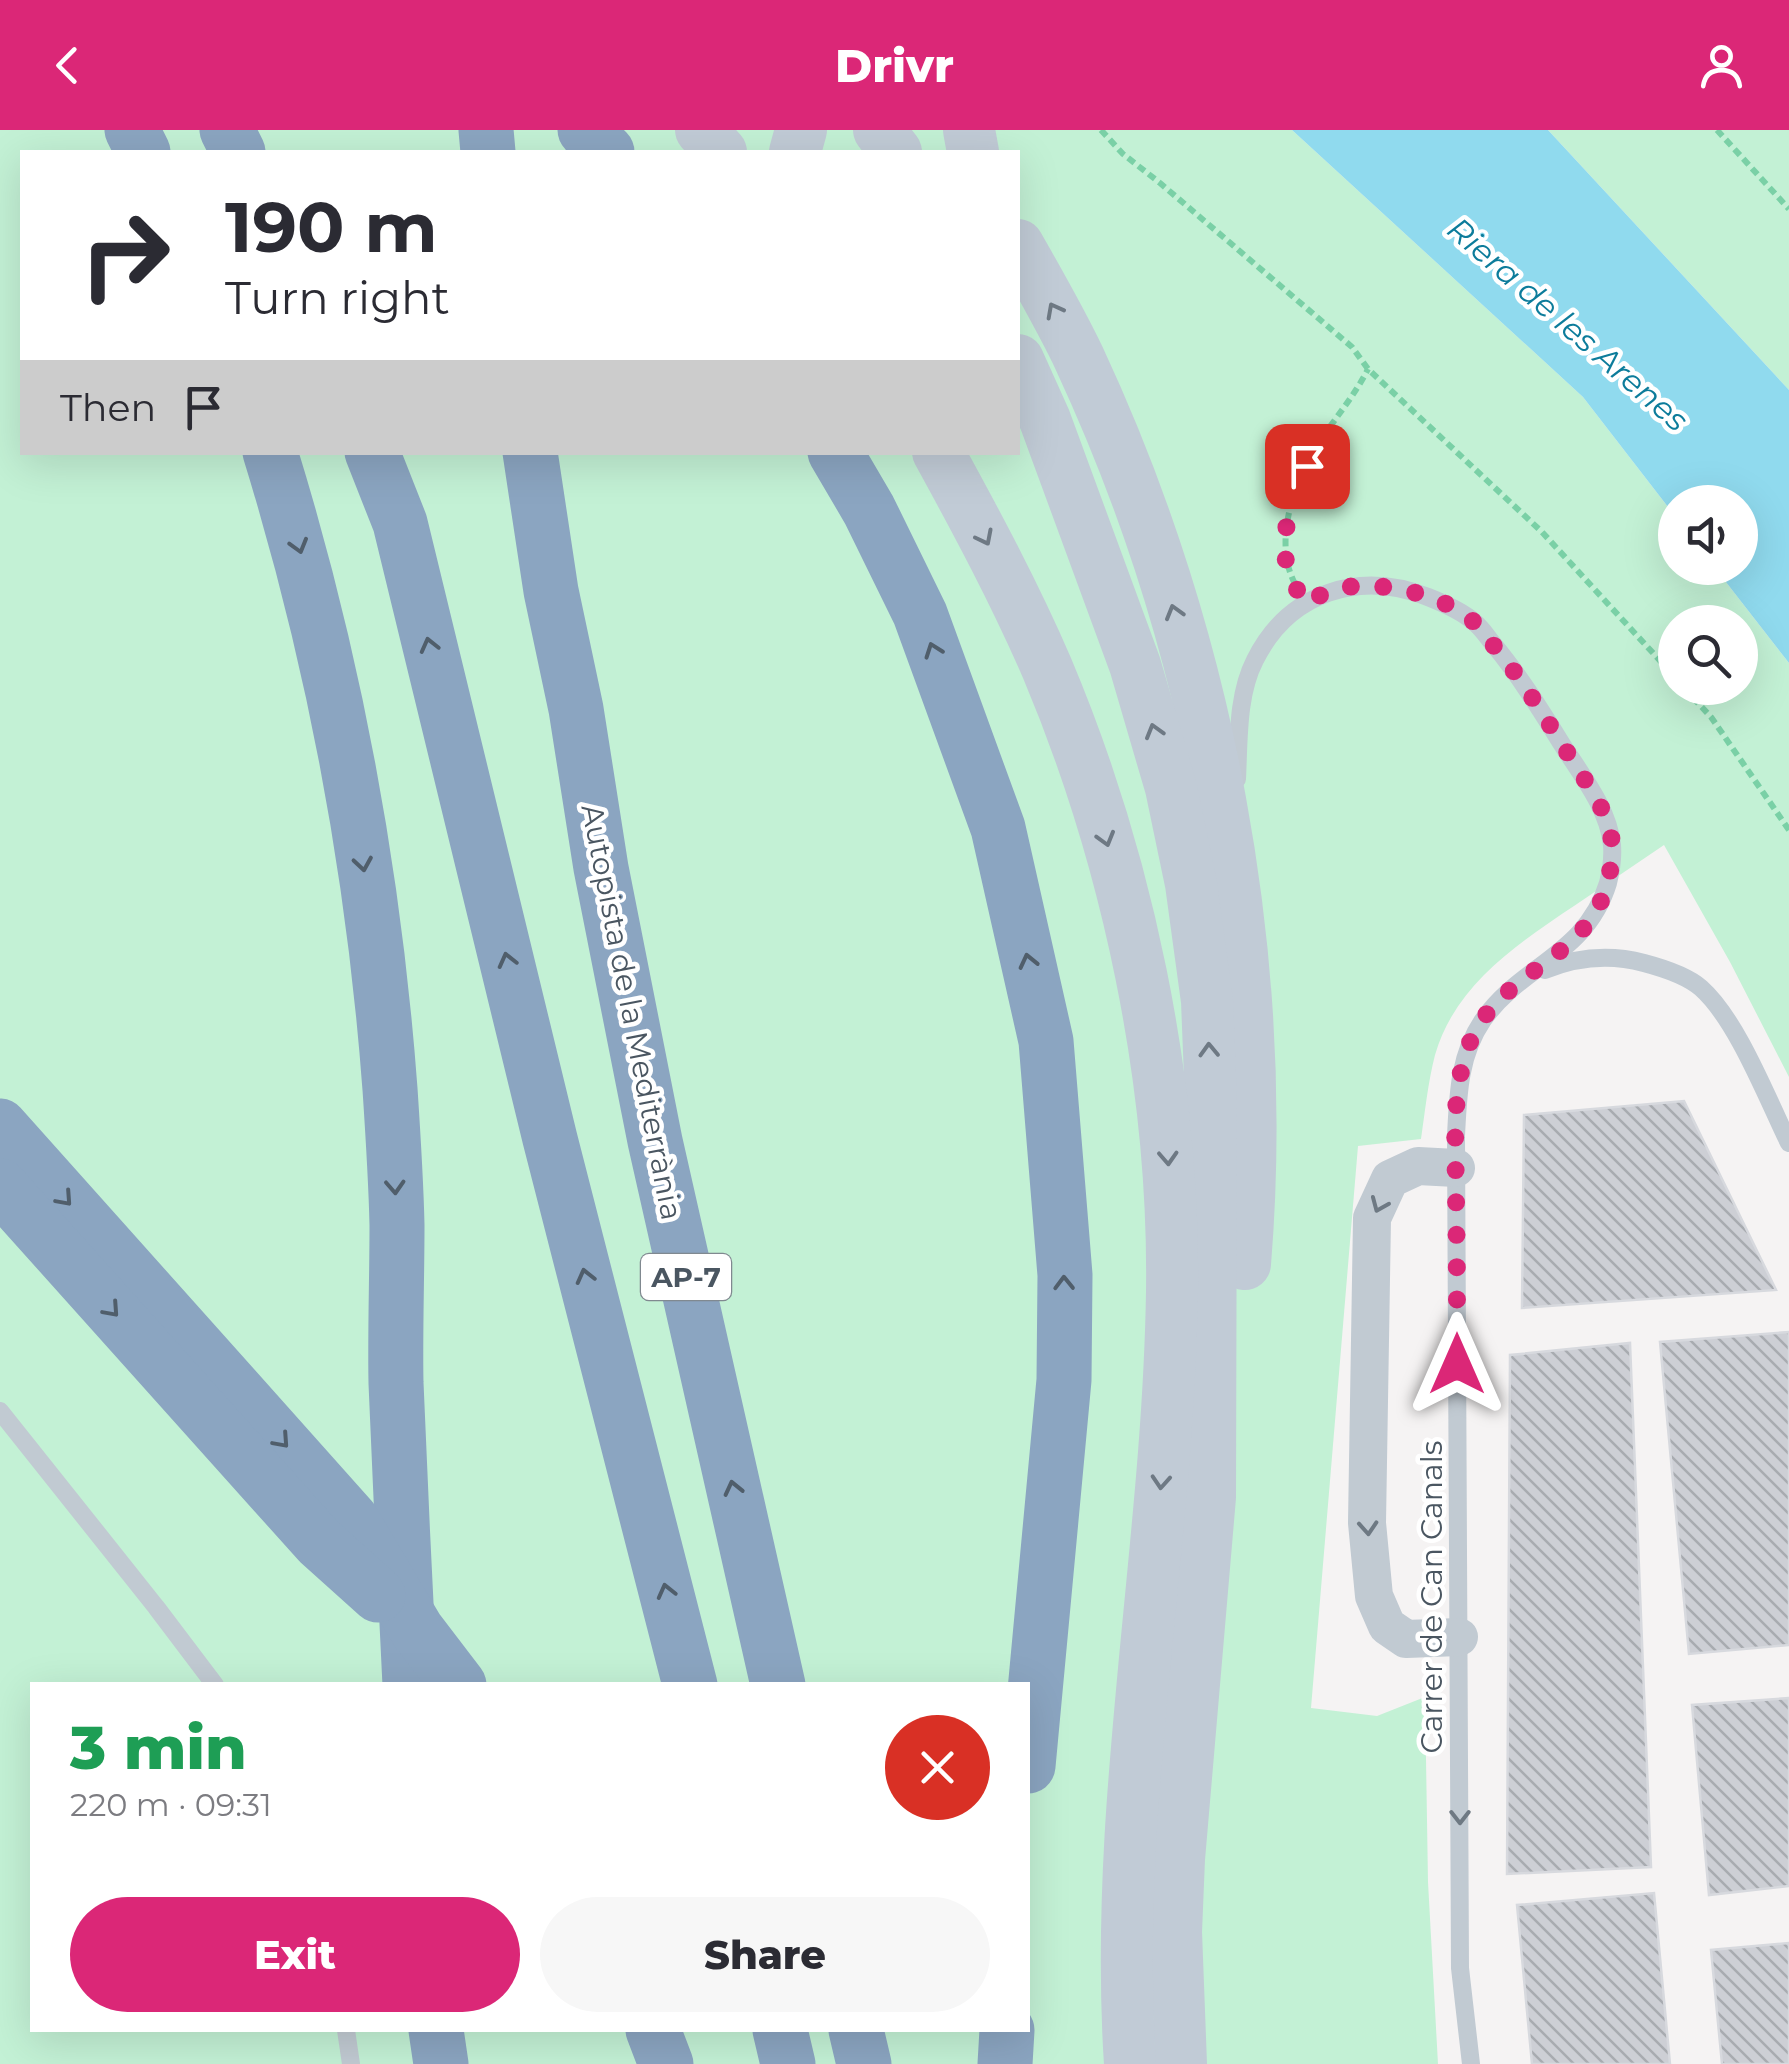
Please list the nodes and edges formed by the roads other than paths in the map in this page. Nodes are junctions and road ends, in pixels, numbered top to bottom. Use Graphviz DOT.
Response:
graph roads {
  1 [pos="584,130"];
  2 [pos="701,130"];
  3 [pos="879,130"];
  4 [pos="606,150"];
  5 [pos="719,150"];
  6 [pos="894,150"];
  7 [pos="1020,250"];
  8 [pos="1020,364"];
  9 [pos="271,455"];
  10 [pos="373,455"];
  11 [pos="530,455"];
  12 [pos="837,455"];
  13 [pos="940,455"];
  14 [pos="1231,878"];
  15 [pos="1530,976"];
  16 [pos="0,1126"];
  17 [pos="1789,1143"];
  18 [pos="1456,1168"];
  19 [pos="0,1186"];
  20 [pos="0,1411"];
  21 [pos="1210,1498"];
  22 [pos="417,1630"];
  23 [pos="1458,1637"];
  24 [pos="213,1682"];
  25 [pos="410,1682"];
  26 [pos="457,1682"];
  27 [pos="689,1682"];
  28 [pos="777,1682"];
  29 [pos="1030,1745"];
  30 [pos="346,2032"];
  31 [pos="436,2032"];
  32 [pos="654,2032"];
  33 [pos="780,2032"];
  34 [pos="856,2032"];
  35 [pos="1006,2032"];
  36 [pos="351,2064"];
  37 [pos="441,2064"];
  38 [pos="666,2064"];
  39 [pos="788,2064"];
  40 [pos="864,2064"];
  41 [pos="1005,2064"];
  42 [pos="1130,2064"];
  43 [pos="1180,2064"];
  44 [pos="1470,2064"];
  1 -- 4 [label="highway"];
  2 -- 5 [label="main road"];
  3 -- 6 [label="main road"];
  14 -- 7 [label="main road, one-way"];
  21 -- 8 [label="main road, one-way"];
  9 -- 25 [label="highway, one-way"];
  27 -- 10 [label="highway, one-way"];
  28 -- 11 [label="highway, Autopista de la Mediterrània / AP-7, one-way"];
  29 -- 12 [label="highway, one-way"];
  13 -- 42 [label="main road, one-way"];
  14 -- 15 [label="lane, Carrer de Can Canals"];
  14 -- 21 [label="main road"];
  15 -- 17 [label="lane, Carrer de Can Canals"];
  15 -- 18 [label="lane, Carrer de Can Canals"];
  16 -- 22 [label="highway, one-way"];
  18 -- 23 [label="lane, Carrer de Can Canals"];
  18 -- 23 [label="street, one-way"];
  19 -- 22 [label="highway, one-way"];
  20 -- 24 [label="lane"];
  21 -- 43 [label="main road"];
  22 -- 26 [label="highway"];
  23 -- 44 [label="lane, Carrer de Can Canals, one-way"];
  30 -- 36 [label="lane"];
  31 -- 37 [label="highway"];
  32 -- 38 [label="highway"];
  33 -- 39 [label="highway"];
  34 -- 40 [label="highway"];
  35 -- 41 [label="highway"];
}
